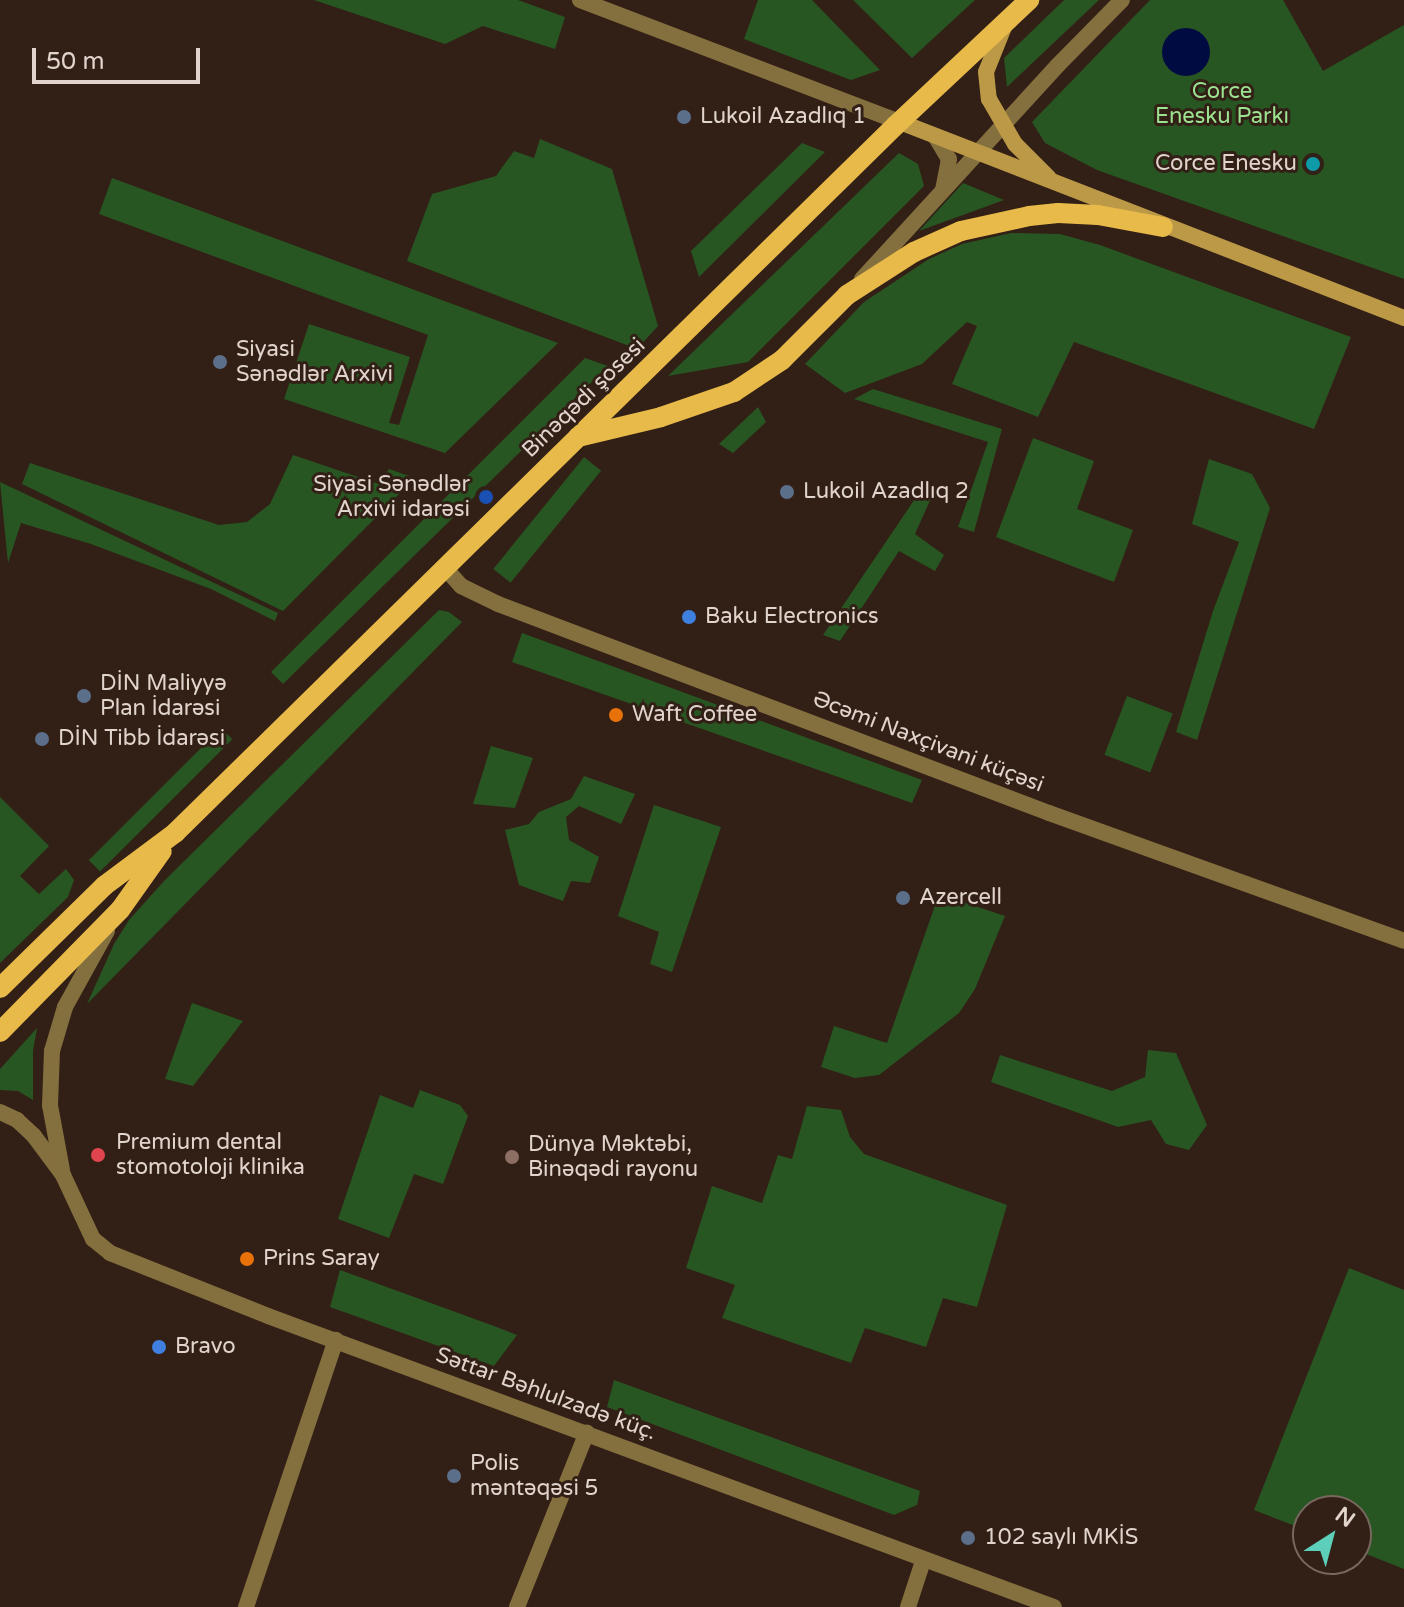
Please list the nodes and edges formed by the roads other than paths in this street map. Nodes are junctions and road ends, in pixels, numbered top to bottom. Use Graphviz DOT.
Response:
graph roads {
  1 [pos="580,0"];
  2 [pos="1029,0"];
  3 [pos="1122,0"];
  4 [pos="1008,19"];
  5 [pos="900,122"];
  6 [pos="1002,127"];
  7 [pos="935,136"];
  8 [pos="979,154"];
  9 [pos="1056,185"];
  10 [pos="941,195"];
  11 [pos="1163,227"];
  12 [pos="847,295"];
  13 [pos="1404,318"];
  14 [pos="578,437"];
  15 [pos="445,568"];
  16 [pos="175,833"];
  17 [pos="120,910"];
  18 [pos="1404,941"];
  19 [pos="0,988"];
  20 [pos="0,1032"];
  21 [pos="0,1112"];
  22 [pos="63,1175"];
  23 [pos="336,1340"];
  24 [pos="587,1432"];
  25 [pos="923,1561"];
  26 [pos="246,1607"];
  27 [pos="517,1607"];
  28 [pos="908,1607"];
  29 [pos="1054,1607"];
  1 -- 5 [label="street"];
  2 -- 4 [label="main road, Binəqədi şosesi"];
  3 -- 6 [label="street"];
  4 -- 5 [label="main road, Binəqədi şosesi"];
  4 -- 6 [label="main road"];
  5 -- 7 [label="main road"];
  5 -- 14 [label="main road, Binəqədi şosesi"];
  6 -- 8 [label="street"];
  6 -- 9 [label="main road"];
  7 -- 8 [label="main road"];
  7 -- 10 [label="street"];
  8 -- 9 [label="main road"];
  8 -- 10 [label="street"];
  9 -- 11 [label="main road"];
  10 -- 12 [label="street"];
  11 -- 12 [label="main road"];
  11 -- 13 [label="main road"];
  12 -- 14 [label="main road"];
  14 -- 15 [label="main road, Binəqədi şosesi"];
  15 -- 16 [label="main road, Binəqədi şosesi"];
  15 -- 18 [label="street, Əcəmi Naxçivani küçəsi"];
  16 -- 17 [label="main road, Binəqədi şosesi"];
  16 -- 19 [label="main road, Binəqədi şosesi"];
  17 -- 20 [label="main road, Binəqədi şosesi"];
  17 -- 22 [label="street"];
  21 -- 22 [label="street"];
  22 -- 23 [label="street, Səttar Bəhlulzadə küç."];
  23 -- 24 [label="street, Səttar Bəhlulzadə küç."];
  23 -- 26 [label="street"];
  24 -- 25 [label="street, Səttar Bəhlulzadə küç."];
  24 -- 27 [label="street"];
  25 -- 28 [label="street"];
  25 -- 29 [label="street, Səttar Bəhlulzadə küç."];
}
